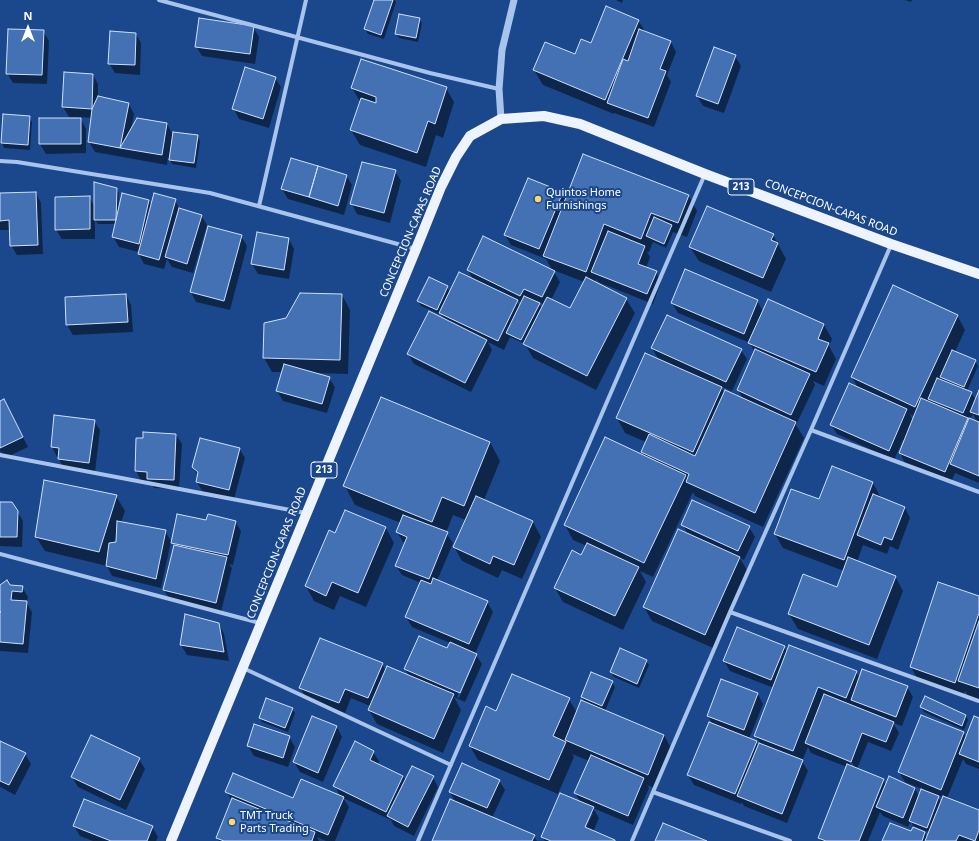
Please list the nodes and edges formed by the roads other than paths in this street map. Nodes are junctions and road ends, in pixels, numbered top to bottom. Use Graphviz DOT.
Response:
graph roads {
  1 [pos="159,0"];
  2 [pos="306,0"];
  3 [pos="514,0"];
  4 [pos="298,37"];
  5 [pos="499,89"];
  6 [pos="501,119"];
  7 [pos="0,161"];
  8 [pos="705,174"];
  9 [pos="259,206"];
  10 [pos="891,244"];
  11 [pos="416,249"];
  12 [pos="979,274"];
  13 [pos="811,430"];
  14 [pos="0,455"];
  15 [pos="979,492"];
  16 [pos="307,513"];
  17 [pos="0,554"];
  18 [pos="730,612"];
  19 [pos="261,623"];
  20 [pos="242,668"];
  21 [pos="979,701"];
  22 [pos="451,765"];
  23 [pos="653,792"];
  24 [pos="172,841"];
  25 [pos="418,841"];
  26 [pos="632,841"];
  27 [pos="790,841"];
  1 -- 4 [label="street"];
  2 -- 4 [label="street"];
  3 -- 5 [label="street"];
  4 -- 5 [label="street"];
  4 -- 9 [label="street"];
  5 -- 6 [label="street"];
  6 -- 8 [label="main road, CONCEPCION-CAPAS ROAD / 213"];
  6 -- 11 [label="main road, CONCEPCION-CAPAS ROAD / 213"];
  7 -- 9 [label="street"];
  8 -- 10 [label="main road, CONCEPCION-CAPAS ROAD / 213"];
  8 -- 22 [label="street"];
  9 -- 11 [label="street"];
  10 -- 12 [label="main road, CONCEPCION-CAPAS ROAD / 213"];
  10 -- 13 [label="street"];
  11 -- 16 [label="main road, CONCEPCION-CAPAS ROAD / 213"];
  13 -- 15 [label="street"];
  13 -- 18 [label="street"];
  14 -- 16 [label="street"];
  16 -- 19 [label="main road, CONCEPCION-CAPAS ROAD / 213"];
  17 -- 19 [label="street"];
  18 -- 21 [label="street"];
  18 -- 23 [label="street"];
  19 -- 20 [label="main road, CONCEPCION-CAPAS ROAD / 213"];
  20 -- 22 [label="street"];
  20 -- 24 [label="main road, CONCEPCION-CAPAS ROAD / 213"];
  22 -- 25 [label="street"];
  23 -- 26 [label="street"];
  23 -- 27 [label="street"];
}
